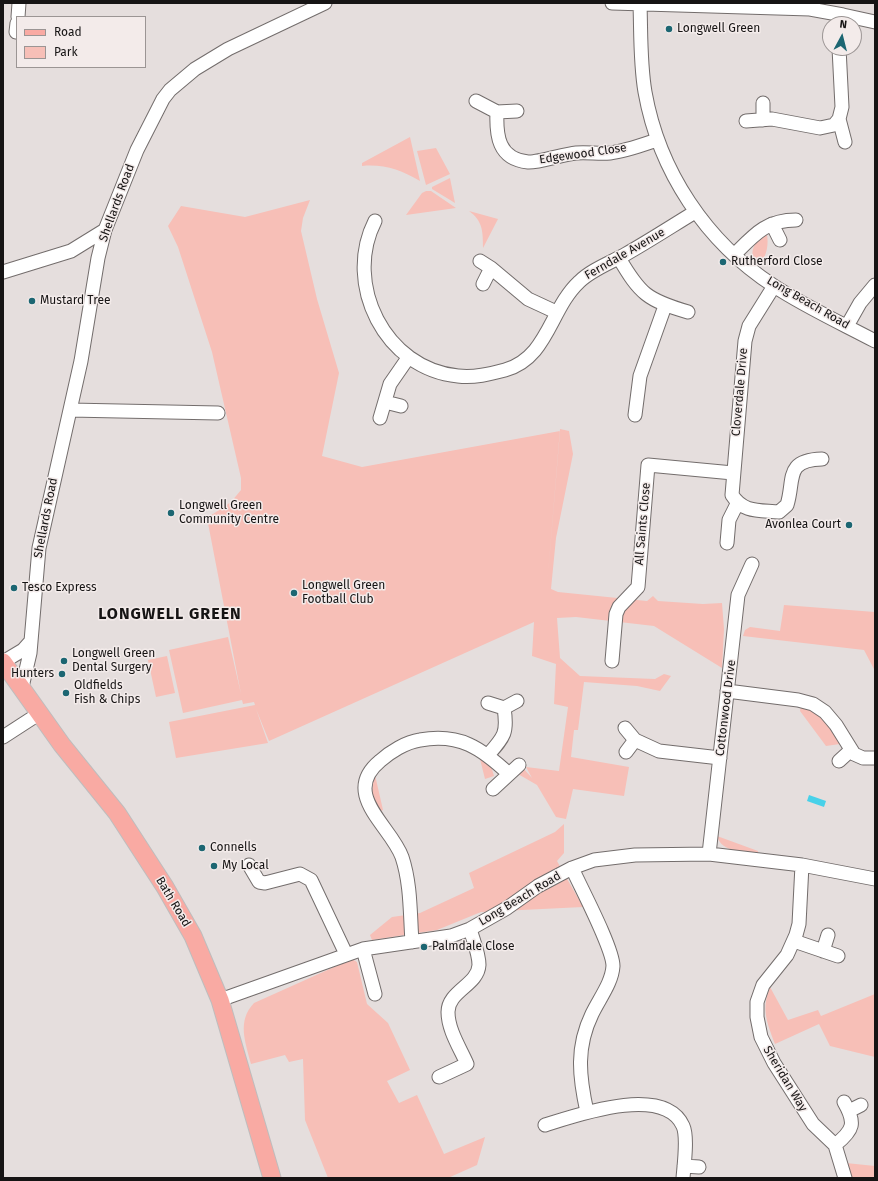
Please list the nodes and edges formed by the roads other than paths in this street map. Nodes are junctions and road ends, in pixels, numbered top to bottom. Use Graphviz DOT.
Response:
graph roads {
  1 [pos="19,3"];
  2 [pos="325,3"];
  3 [pos="612,3"];
  4 [pos="640,4"];
  5 [pos="18,16"];
  6 [pos="833,16"];
  7 [pos="862,21"];
  8 [pos="875,22"];
  9 [pos="839,56"];
  10 [pos="476,101"];
  11 [pos="763,103"];
  12 [pos="517,110"];
  13 [pos="497,112"];
  14 [pos="839,119"];
  15 [pos="763,120"];
  16 [pos="746,121"];
  17 [pos="657,140"];
  18 [pos="845,142"];
  19 [pos="695,212"];
  20 [pos="796,220"];
  21 [pos="375,221"];
  22 [pos="772,224"];
  23 [pos="105,230"];
  24 [pos="780,240"];
  25 [pos="734,255"];
  26 [pos="619,258"];
  27 [pos="480,261"];
  28 [pos="492,268"];
  29 [pos="3,272"];
  30 [pos="483,284"];
  31 [pos="875,285"];
  32 [pos="774,286"];
  33 [pos="665,306"];
  34 [pos="556,312"];
  35 [pos="688,312"];
  36 [pos="847,326"];
  37 [pos="875,341"];
  38 [pos="408,358"];
  39 [pos="385,402"];
  40 [pos="400,406"];
  41 [pos="70,410"];
  42 [pos="218,413"];
  43 [pos="635,415"];
  44 [pos="380,418"];
  45 [pos="822,459"];
  46 [pos="733,473"];
  47 [pos="737,504"];
  48 [pos="727,543"];
  49 [pos="752,564"];
  50 [pos="31,641"];
  51 [pos="612,661"];
  52 [pos="3,662"];
  53 [pos="22,686"];
  54 [pos="727,691"];
  55 [pos="517,701"];
  56 [pos="488,703"];
  57 [pos="504,708"];
  58 [pos="40,713"];
  59 [pos="625,728"];
  60 [pos="3,737"];
  61 [pos="635,740"];
  62 [pos="851,750"];
  63 [pos="626,752"];
  64 [pos="488,755"];
  65 [pos="720,758"];
  66 [pos="875,758"];
  67 [pos="839,761"];
  68 [pos="519,765"];
  69 [pos="509,774"];
  70 [pos="493,789"];
  71 [pos="709,854"];
  72 [pos="249,865"];
  73 [pos="802,865"];
  74 [pos="572,868"];
  75 [pos="875,879"];
  76 [pos="470,929"];
  77 [pos="828,934"];
  78 [pos="794,941"];
  79 [pos="412,942"];
  80 [pos="363,949"];
  81 [pos="823,951"];
  82 [pos="346,954"];
  83 [pos="838,956"];
  84 [pos="375,994"];
  85 [pos="220,1000"];
  86 [pos="439,1077"];
  87 [pos="861,1105"];
  88 [pos="587,1112"];
  89 [pos="545,1125"];
  90 [pos="835,1145"];
  91 [pos="699,1167"];
  92 [pos="684,1172"];
  93 [pos="272,1178"];
  94 [pos="844,1178"];
  1 -- 5 [label="street"];
  2 -- 23 [label="street, Shellards Road"];
  3 -- 4 [label="street"];
  4 -- 6 [label="street"];
  4 -- 17 [label="street, Long Beach Road"];
  7 -- 8 [label="street"];
  9 -- 14 [label="street"];
  10 -- 13 [label="street"];
  11 -- 15 [label="street"];
  12 -- 13 [label="street"];
  13 -- 17 [label="street, Edgewood Close"];
  14 -- 15 [label="street"];
  14 -- 18 [label="street"];
  15 -- 16 [label="street"];
  17 -- 19 [label="street, Long Beach Road"];
  19 -- 25 [label="street, Long Beach Road"];
  19 -- 26 [label="street, Ferndale Avenue"];
  20 -- 22 [label="street"];
  21 -- 38 [label="street, Ferndale Avenue"];
  22 -- 24 [label="street"];
  22 -- 25 [label="street"];
  23 -- 29 [label="street"];
  23 -- 41 [label="street, Shellards Road"];
  25 -- 32 [label="street, Long Beach Road"];
  26 -- 33 [label="street"];
  26 -- 34 [label="street, Ferndale Avenue"];
  27 -- 28 [label="street"];
  28 -- 30 [label="street"];
  28 -- 34 [label="street"];
  31 -- 36 [label="street"];
  32 -- 36 [label="street, Long Beach Road"];
  32 -- 46 [label="street, Cloverdale Drive"];
  33 -- 35 [label="street"];
  33 -- 43 [label="street"];
  34 -- 38 [label="street, Ferndale Avenue"];
  36 -- 37 [label="street, Long Beach Road"];
  38 -- 39 [label="street"];
  39 -- 40 [label="street"];
  39 -- 44 [label="street"];
  41 -- 42 [label="street"];
  41 -- 50 [label="street, Shellards Road"];
  45 -- 47 [label="street"];
  46 -- 47 [label="street, Cloverdale Drive"];
  46 -- 51 [label="street, All Saints Close"];
  47 -- 48 [label="street"];
  49 -- 54 [label="street, Cottonwood Drive"];
  50 -- 52 [label="street"];
  50 -- 53 [label="street, Shellards Road"];
  52 -- 53 [label="main road, Bath Road"];
  53 -- 58 [label="main road, Bath Road"];
  54 -- 62 [label="street"];
  54 -- 65 [label="street, Cottonwood Drive"];
  55 -- 57 [label="street"];
  56 -- 57 [label="street"];
  57 -- 64 [label="street"];
  58 -- 60 [label="street"];
  58 -- 85 [label="main road, Bath Road"];
  59 -- 61 [label="street"];
  61 -- 63 [label="street"];
  61 -- 65 [label="street"];
  62 -- 66 [label="street"];
  62 -- 67 [label="street"];
  64 -- 69 [label="street"];
  64 -- 79 [label="street"];
  65 -- 71 [label="street, Cottonwood Drive"];
  68 -- 69 [label="street"];
  69 -- 70 [label="street"];
  71 -- 73 [label="street, Long Beach Road"];
  71 -- 74 [label="street, Long Beach Road"];
  72 -- 82 [label="street"];
  73 -- 75 [label="street, Long Beach Road"];
  73 -- 78 [label="street, Sheridan Way"];
  74 -- 76 [label="street, Long Beach Road"];
  74 -- 88 [label="street"];
  76 -- 79 [label="street, Long Beach Road"];
  76 -- 86 [label="street"];
  77 -- 81 [label="street"];
  78 -- 81 [label="street"];
  78 -- 90 [label="street, Sheridan Way"];
  79 -- 80 [label="street, Long Beach Road"];
  80 -- 82 [label="street, Long Beach Road"];
  80 -- 84 [label="street"];
  81 -- 83 [label="street"];
  82 -- 85 [label="street, Long Beach Road"];
  85 -- 93 [label="main road, Bath Road"];
  87 -- 90 [label="street"];
  88 -- 89 [label="street"];
  88 -- 92 [label="street"];
  90 -- 94 [label="street"];
  91 -- 92 [label="street"];
}
